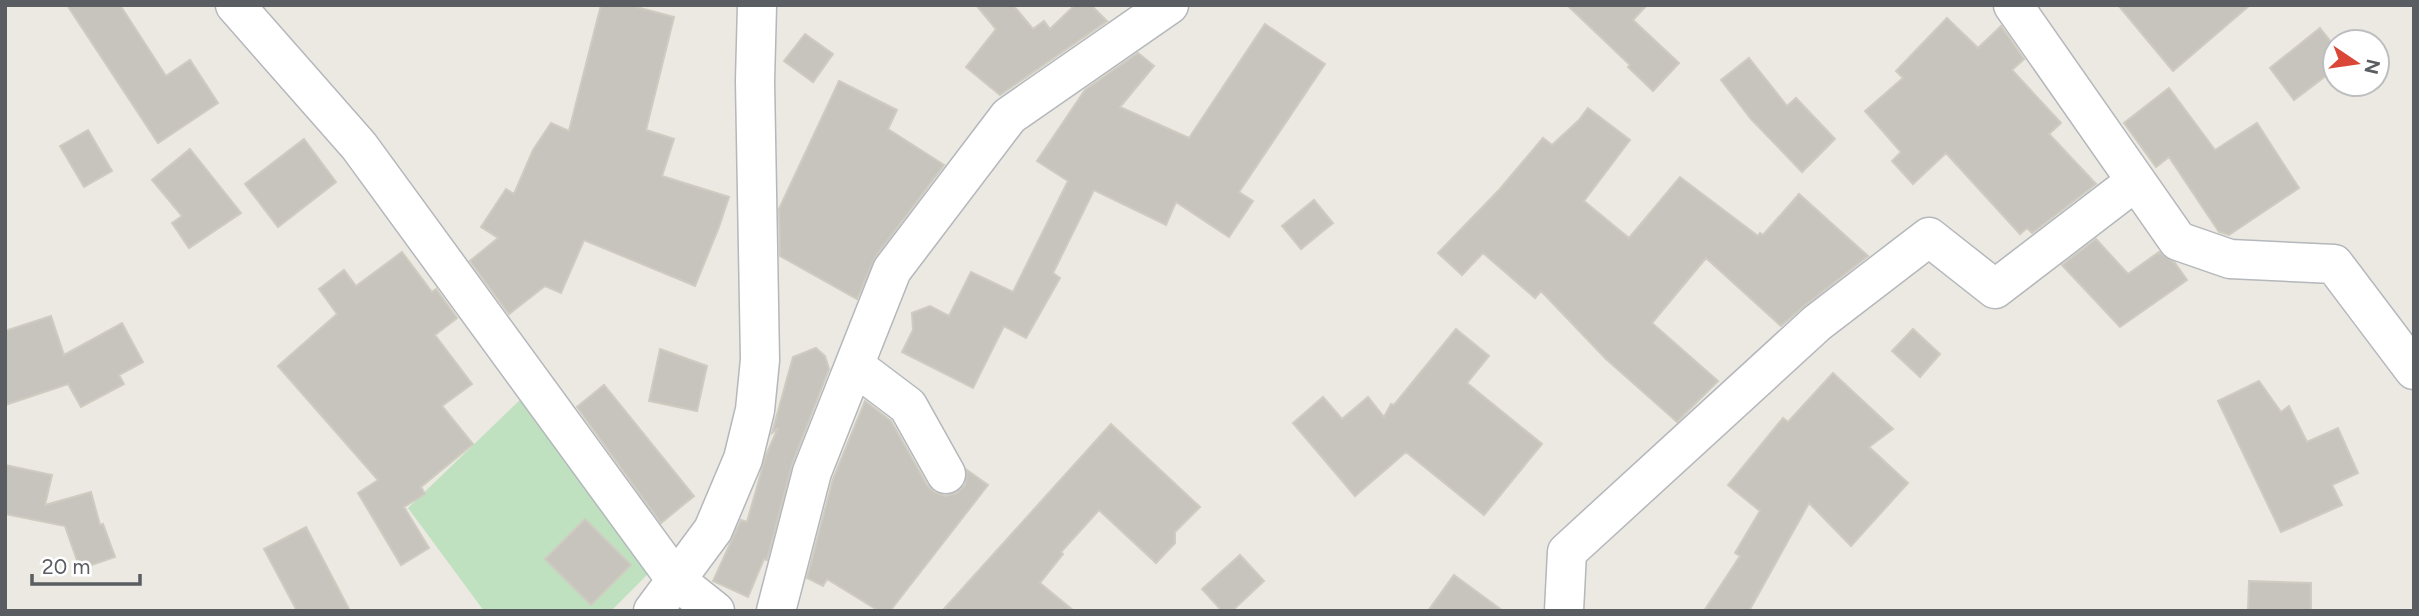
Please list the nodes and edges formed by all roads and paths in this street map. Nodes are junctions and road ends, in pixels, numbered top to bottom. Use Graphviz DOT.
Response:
graph roads {
  1 [pos="234,5"];
  2 [pos="757,5"];
  3 [pos="1169,5"];
  4 [pos="2013,5"];
  5 [pos="2136,181"];
  6 [pos="855,366"];
  7 [pos="2414,370"];
  8 [pos="946,474"];
  9 [pos="676,580"];
  10 [pos="653,611"];
  11 [pos="715,611"];
  12 [pos="776,611"];
  13 [pos="1564,611"];
  1 -- 9 [label="street"];
  2 -- 9 [label="street"];
  3 -- 6 [label="street"];
  4 -- 5 [label="street"];
  5 -- 7 [label="street"];
  5 -- 13 [label="street"];
  6 -- 8 [label="street"];
  6 -- 12 [label="street"];
  9 -- 10 [label="street"];
  9 -- 11 [label="street"];
}
